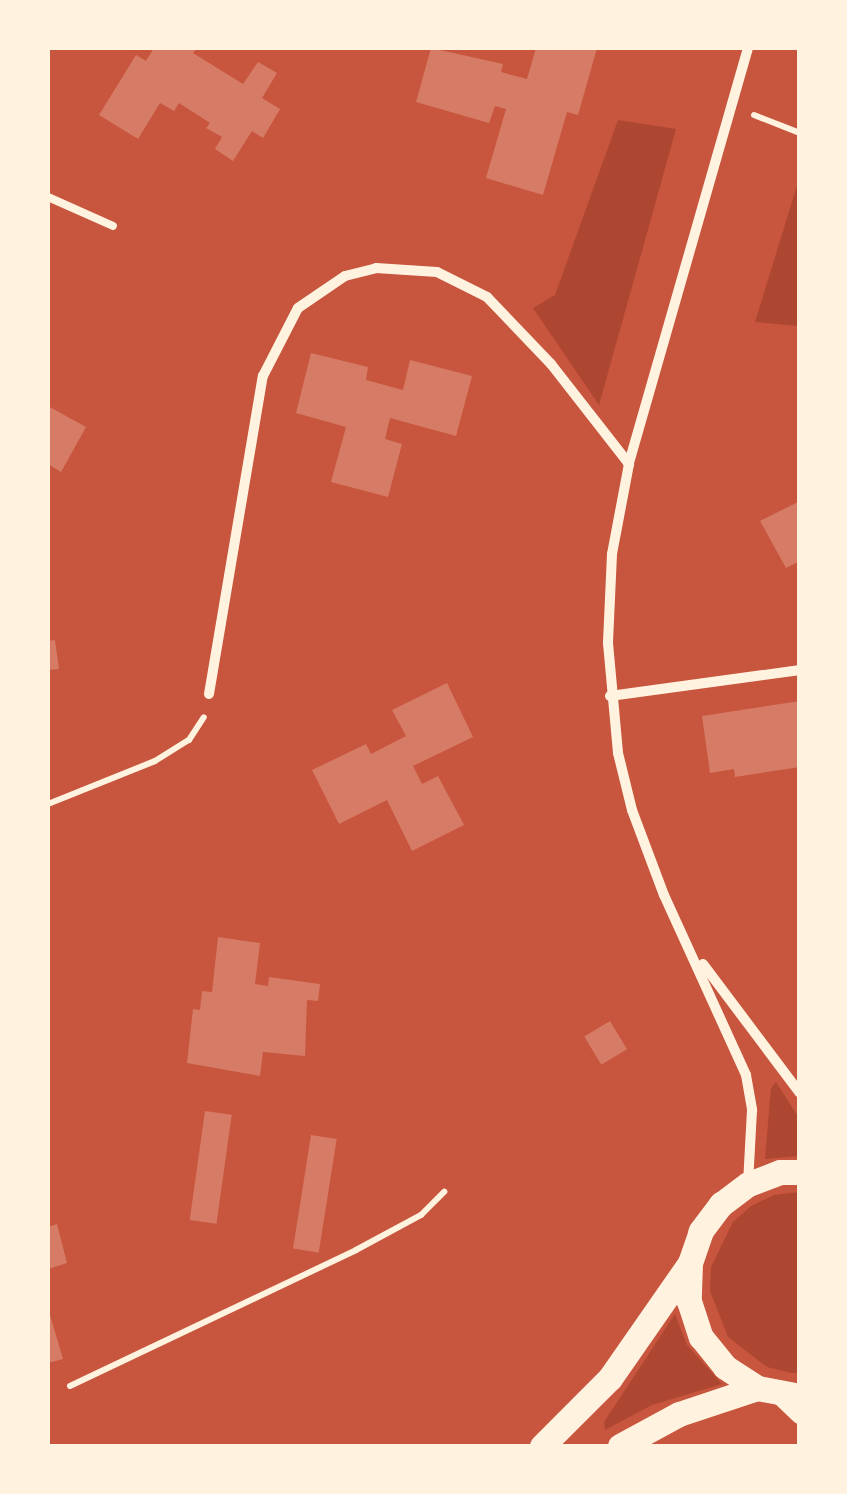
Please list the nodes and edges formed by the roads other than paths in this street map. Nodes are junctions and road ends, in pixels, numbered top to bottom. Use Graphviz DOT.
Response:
graph roads {
  1 [pos="748,48"];
  2 [pos="48,197"];
  3 [pos="113,226"];
  4 [pos="629,464"];
  5 [pos="800,670"];
  6 [pos="209,694"];
  7 [pos="610,696"];
  8 [pos="693,951"];
  9 [pos="800,1094"];
  10 [pos="800,1172"];
  11 [pos="748,1184"];
  12 [pos="690,1263"];
  13 [pos="778,1393"];
  14 [pos="800,1415"];
  15 [pos="542,1446"];
  16 [pos="620,1446"];
  1 -- 4 [label="street"];
  2 -- 3 [label="lane"];
  4 -- 6 [label="street"];
  4 -- 7 [label="street"];
  5 -- 7 [label="street"];
  7 -- 8 [label="street"];
  8 -- 9 [label="street"];
  8 -- 11 [label="street"];
  10 -- 11 [label="main road"];
  11 -- 12 [label="main road"];
  12 -- 13 [label="main road"];
  12 -- 15 [label="main road"];
  13 -- 14 [label="street"];
  13 -- 16 [label="main road"];
}
